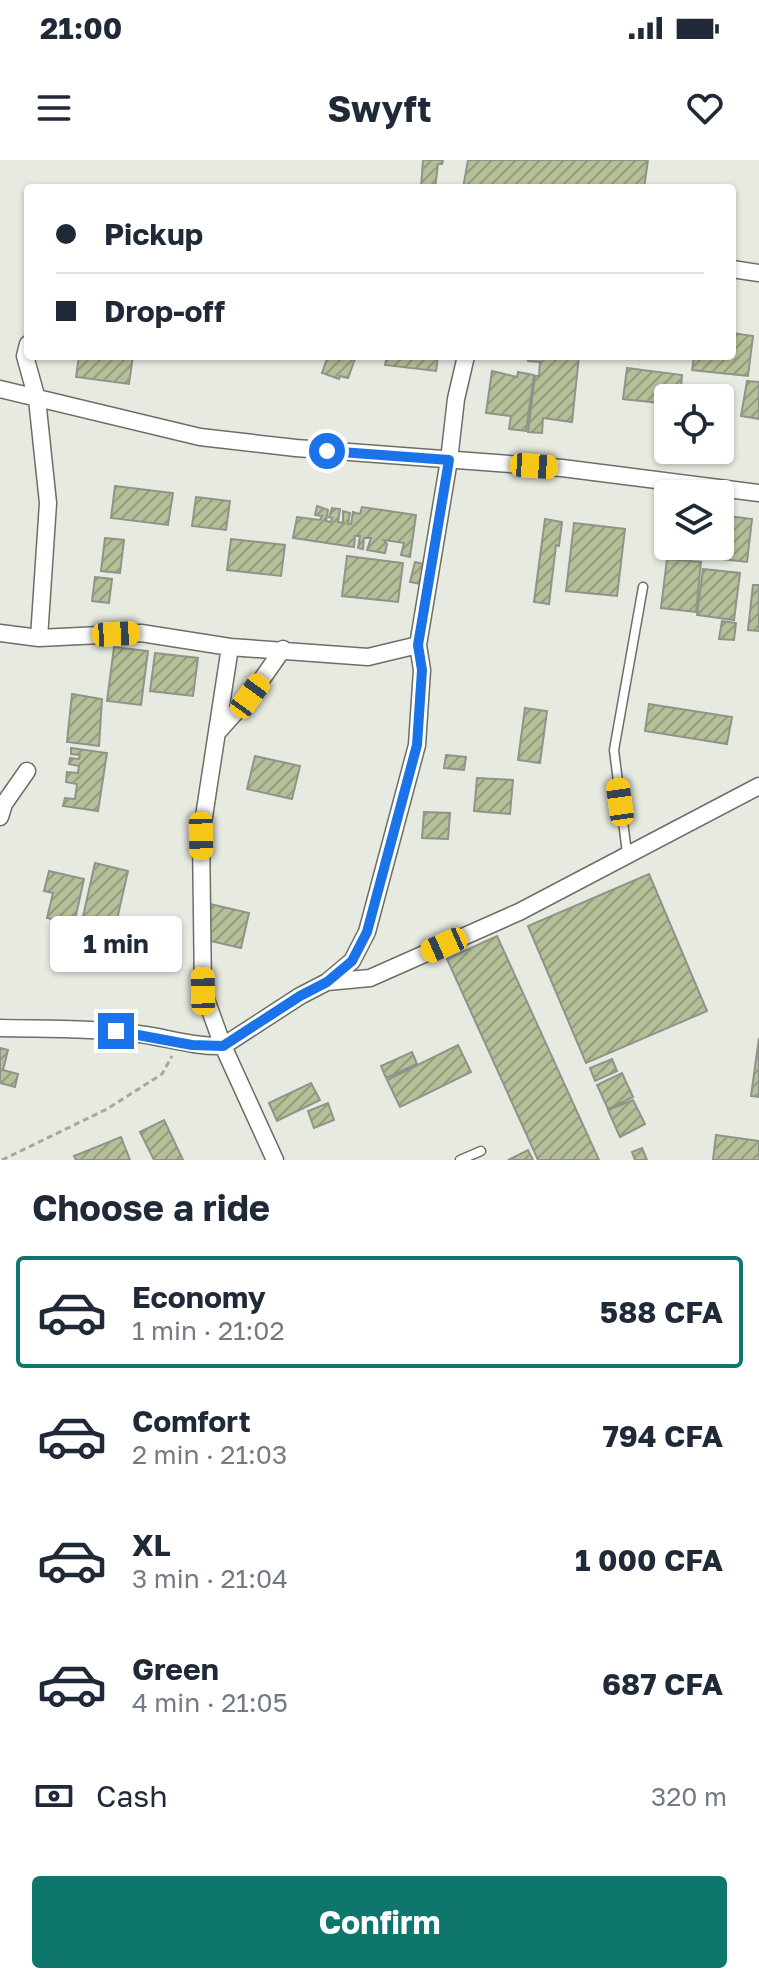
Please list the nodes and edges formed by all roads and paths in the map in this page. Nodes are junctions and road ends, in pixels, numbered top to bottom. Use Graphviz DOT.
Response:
graph roads {
  1 [pos="736,270"];
  2 [pos="759,273"];
  3 [pos="26,360"];
  4 [pos="465,360"];
  5 [pos="0,389"];
  6 [pos="37,399"];
  7 [pos="449,460"];
  8 [pos="759,493"];
  9 [pos="643,587"];
  10 [pos="0,633"];
  11 [pos="39,638"];
  12 [pos="418,645"];
  13 [pos="230,647"];
  14 [pos="283,649"];
  15 [pos="216,734"];
  16 [pos="27,771"];
  17 [pos="759,786"];
  18 [pos="0,817"];
  19 [pos="627,853"];
  20 [pos="327,982"];
  21 [pos="0,1028"];
  22 [pos="179,1042"];
  23 [pos="223,1046"];
  24 [pos="481,1151"];
  25 [pos="2,1160"];
  26 [pos="275,1160"];
  27 [pos="460,1160"];
  1 -- 2 [label="street"];
  3 -- 6 [label="street"];
  4 -- 7 [label="street"];
  5 -- 6 [label="street"];
  6 -- 7 [label="street"];
  6 -- 11 [label="street"];
  7 -- 8 [label="street"];
  7 -- 12 [label="street"];
  9 -- 19 [label="lane"];
  10 -- 11 [label="street"];
  11 -- 13 [label="street"];
  12 -- 14 [label="street"];
  12 -- 20 [label="street"];
  13 -- 14 [label="street"];
  13 -- 15 [label="street"];
  14 -- 15 [label="street"];
  15 -- 23 [label="street"];
  16 -- 18 [label="street"];
  17 -- 19 [label="street"];
  19 -- 20 [label="street"];
  20 -- 23 [label="street"];
  21 -- 22 [label="street"];
  22 -- 23 [label="street"];
  22 -- 25 [label="path"];
  23 -- 26 [label="street"];
  24 -- 27 [label="lane"];
}
